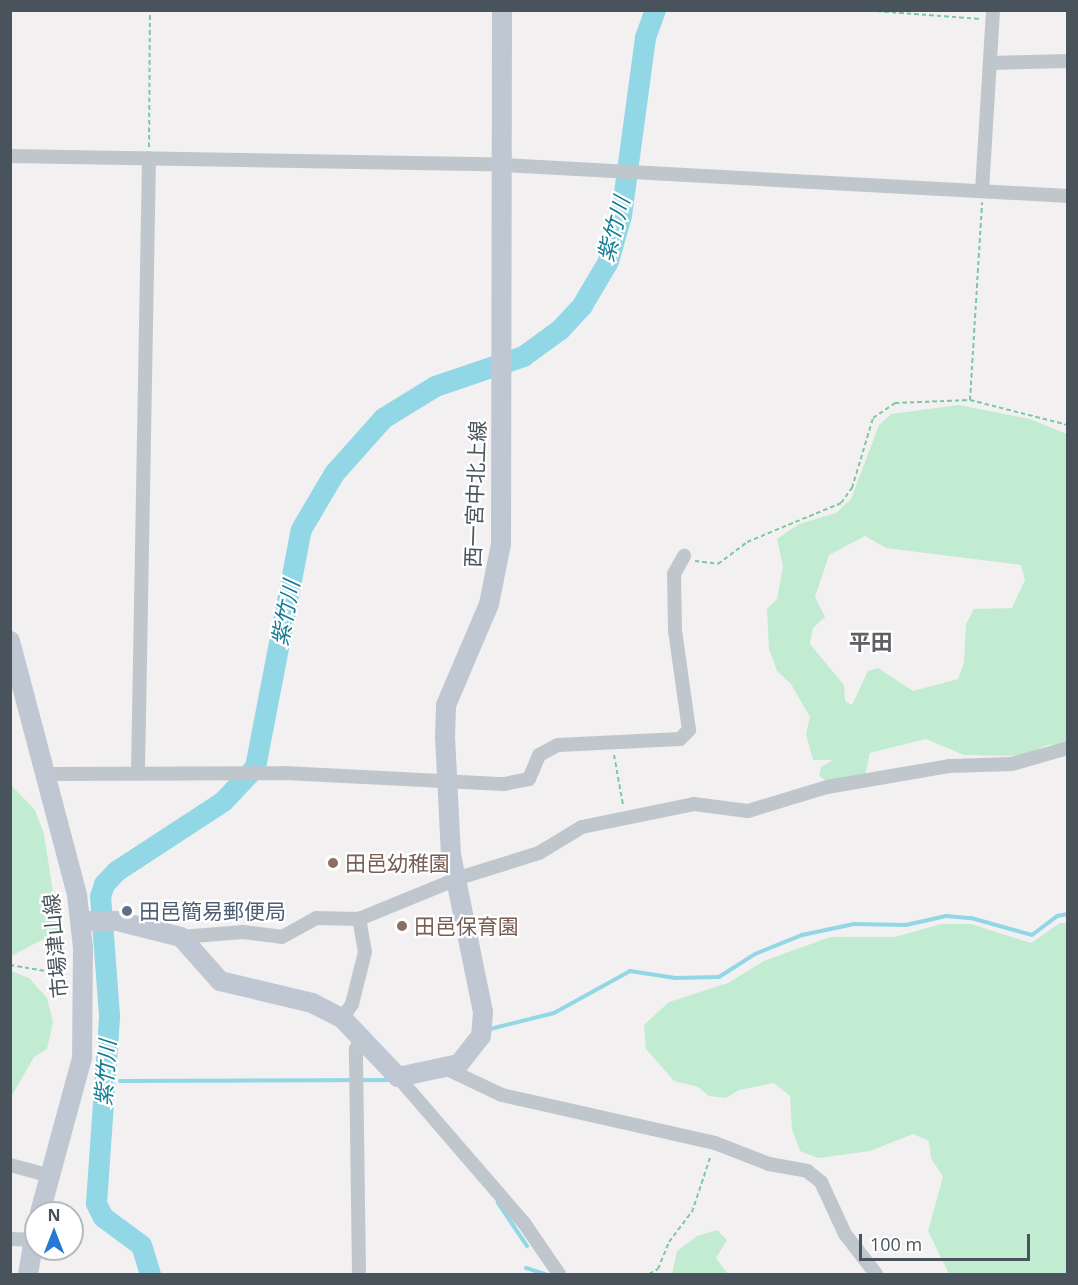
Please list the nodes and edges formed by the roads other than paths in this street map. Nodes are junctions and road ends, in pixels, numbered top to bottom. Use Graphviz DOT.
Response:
graph roads {
  1 [pos="502,10"];
  2 [pos="993,15"];
  3 [pos="1068,61"];
  4 [pos="990,63"];
  5 [pos="10,156"];
  6 [pos="148,159"];
  7 [pos="502,165"];
  8 [pos="982,191"];
  9 [pos="1068,196"];
  10 [pos="684,556"];
  11 [pos="10,641"];
  12 [pos="1068,748"];
  13 [pos="138,771"];
  14 [pos="46,774"];
  15 [pos="447,778"];
  16 [pos="456,879"];
  17 [pos="359,919"];
  18 [pos="89,921"];
  19 [pos="181,937"];
  20 [pos="342,1018"];
  21 [pos="362,1039"];
  22 [pos="447,1069"];
  23 [pos="398,1077"];
  24 [pos="10,1165"];
  25 [pos="51,1176"];
  26 [pos="44,1201"];
  27 [pos="358,1275"];
  28 [pos="559,1275"];
  29 [pos="876,1275"];
  1 -- 7 [label="main road, 西一宮中北上線"];
  2 -- 4 [label="street"];
  3 -- 4 [label="street"];
  4 -- 8 [label="street"];
  5 -- 6 [label="street"];
  6 -- 7 [label="street"];
  6 -- 13 [label="street"];
  7 -- 8 [label="street"];
  7 -- 15 [label="main road, 西一宮中北上線"];
  8 -- 9 [label="street"];
  10 -- 15 [label="street"];
  11 -- 14 [label="main road, 市場津山線"];
  12 -- 16 [label="street"];
  13 -- 14 [label="street"];
  13 -- 15 [label="street"];
  14 -- 18 [label="main road, 市場津山線"];
  15 -- 16 [label="main road, 西一宮中北上線"];
  16 -- 17 [label="street"];
  16 -- 22 [label="main road, 西一宮中北上線"];
  17 -- 19 [label="street"];
  17 -- 20 [label="street"];
  18 -- 19 [label="main road"];
  18 -- 25 [label="main road, 市場津山線"];
  19 -- 20 [label="main road"];
  20 -- 21 [label="main road"];
  21 -- 23 [label="main road"];
  21 -- 27 [label="street"];
  22 -- 23 [label="main road, 西一宮中北上線"];
  22 -- 29 [label="street"];
  23 -- 28 [label="street"];
  24 -- 25 [label="street"];
  25 -- 26 [label="main road, 市場津山線"];
}
